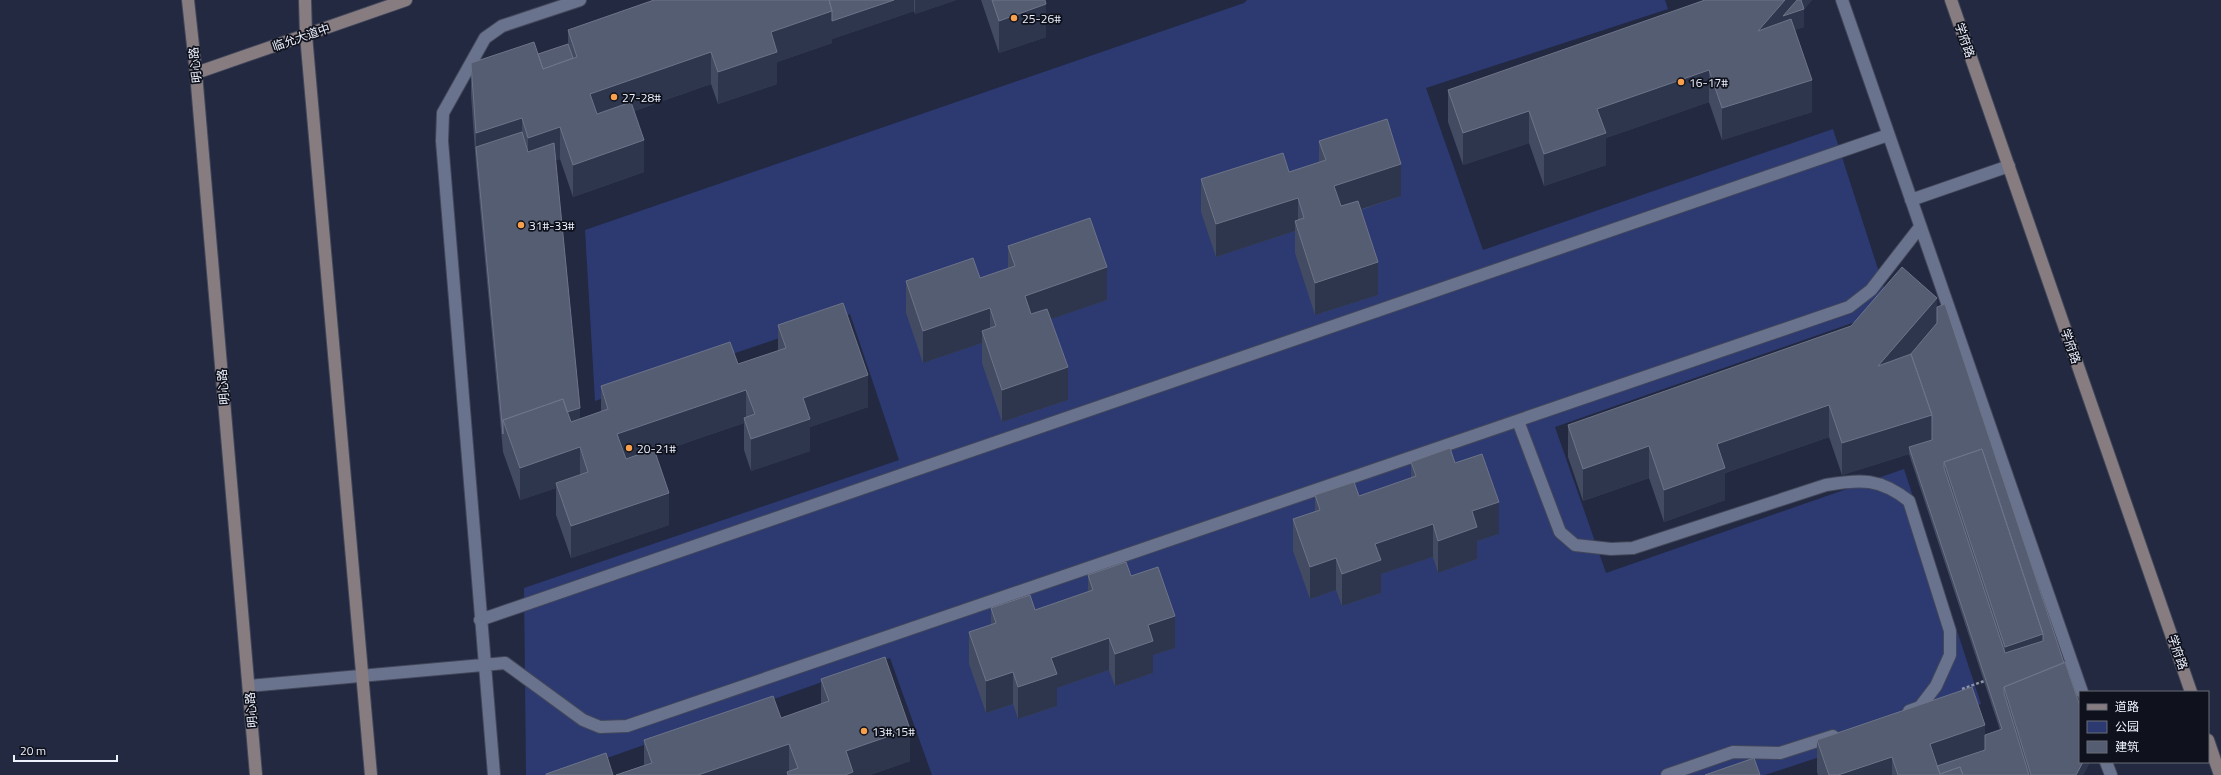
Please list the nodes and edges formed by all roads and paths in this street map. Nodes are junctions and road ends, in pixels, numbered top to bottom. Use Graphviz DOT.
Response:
graph roads {
  1 [pos="188,0"];
  2 [pos="304,0"];
  3 [pos="406,0"];
  4 [pos="580,0"];
  5 [pos="1842,0"];
  6 [pos="1951,0"];
  7 [pos="306,35"];
  8 [pos="196,73"];
  9 [pos="1888,135"];
  10 [pos="2009,166"];
  11 [pos="1911,200"];
  12 [pos="1920,227"];
  13 [pos="1518,421"];
  14 [pos="480,620"];
  15 [pos="484,665"];
  16 [pos="362,676"];
  17 [pos="1993,678"];
  18 [pos="249,686"];
  19 [pos="1936,686"];
  20 [pos="2082,691"];
  21 [pos="2191,691"];
  22 [pos="1897,715"];
  23 [pos="1844,732"];
  24 [pos="2209,743"];
  25 [pos="2106,763"];
  26 [pos="256,775"];
  27 [pos="372,775"];
  28 [pos="494,775"];
  29 [pos="1667,775"];
  30 [pos="2111,775"];
  31 [pos="2220,775"];
  1 -- 8 [label="street, 明心路"];
  2 -- 7 [label="street"];
  3 -- 7 [label="street, 临允大道中"];
  4 -- 14 [label="lane"];
  5 -- 9 [label="lane"];
  6 -- 10 [label="street, 学府路"];
  7 -- 8 [label="street, 临允大道中"];
  7 -- 16 [label="street"];
  8 -- 18 [label="street, 明心路"];
  9 -- 11 [label="lane"];
  9 -- 14 [label="lane"];
  10 -- 11 [label="lane"];
  10 -- 21 [label="street, 学府路"];
  11 -- 12 [label="lane"];
  12 -- 13 [label="lane"];
  12 -- 20 [label="lane"];
  13 -- 15 [label="lane"];
  13 -- 19 [label="lane"];
  14 -- 15 [label="lane"];
  15 -- 16 [label="lane"];
  15 -- 28 [label="lane"];
  16 -- 18 [label="lane"];
  16 -- 27 [label="street"];
  17 -- 19 [label="path"];
  18 -- 26 [label="street, 明心路"];
  19 -- 22 [label="lane"];
  23 -- 29 [label="lane"];
  24 -- 31 [label="street"];
  25 -- 30 [label="lane"];
}
